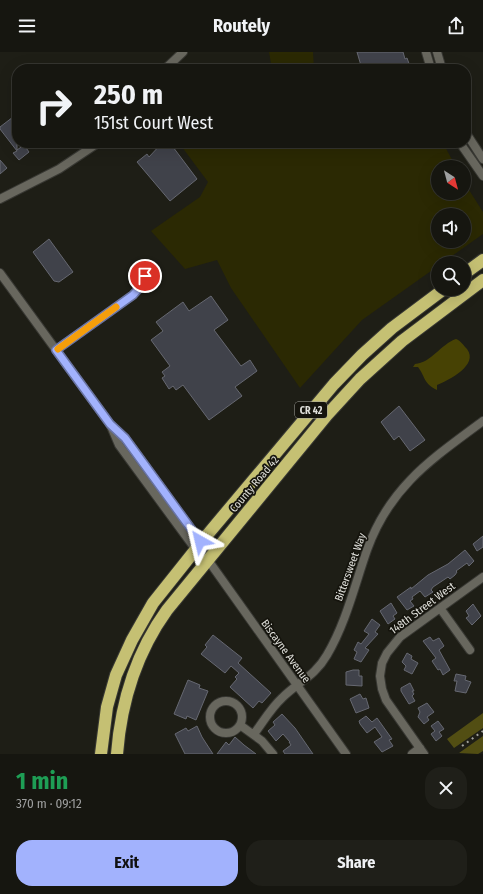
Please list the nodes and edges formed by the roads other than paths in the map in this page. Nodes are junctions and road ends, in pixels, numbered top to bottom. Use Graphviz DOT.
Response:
graph roads {
  1 [pos="183,52"];
  2 [pos="426,52"];
  3 [pos="437,52"];
  4 [pos="170,64"];
  5 [pos="430,64"];
  6 [pos="441,64"];
  7 [pos="471,141"];
  8 [pos="90,148"];
  9 [pos="463,148"];
  10 [pos="483,159"];
  11 [pos="483,176"];
  12 [pos="0,199"];
  13 [pos="483,260"];
  14 [pos="471,269"];
  15 [pos="0,273"];
  16 [pos="145,276"];
  17 [pos="483,280"];
  18 [pos="435,296"];
  19 [pos="56,350"];
  20 [pos="483,421"];
  21 [pos="199,546"];
  22 [pos="208,560"];
  23 [pos="483,576"];
  24 [pos="440,608"];
  25 [pos="470,650"];
  26 [pos="298,686"];
  27 [pos="240,725"];
  28 [pos="254,734"];
  29 [pos="422,751"];
  30 [pos="101,754"];
  31 [pos="117,754"];
  32 [pos="273,754"];
  33 [pos="346,754"];
  34 [pos="412,754"];
  1 -- 4 [label="street"];
  2 -- 5 [label="street"];
  3 -- 6 [label="street"];
  7 -- 10 [label="street"];
  8 -- 12 [label="street"];
  9 -- 11 [label="street"];
  13 -- 14 [label="highway"];
  15 -- 19 [label="street"];
  16 -- 19 [label="street"];
  17 -- 22 [label="highway, County Road 42 / CR 42"];
  18 -- 21 [label="highway, County Road 42 / CR 42"];
  19 -- 21 [label="street"];
  20 -- 26 [label="street, Bittersweet Way"];
  21 -- 30 [label="highway, County Road 42 / CR 42"];
  22 -- 26 [label="street, Biscayne Avenue"];
  22 -- 31 [label="highway, County Road 42 / CR 42"];
  23 -- 24 [label="street, 148th Street West"];
  24 -- 25 [label="street"];
  24 -- 29 [label="street, 148th Street West"];
  26 -- 28 [label="street, Bittersweet Way"];
  26 -- 33 [label="street, Biscayne Avenue"];
  27 -- 28 [label="street"];
  28 -- 32 [label="street"];
  29 -- 34 [label="street"];
}
